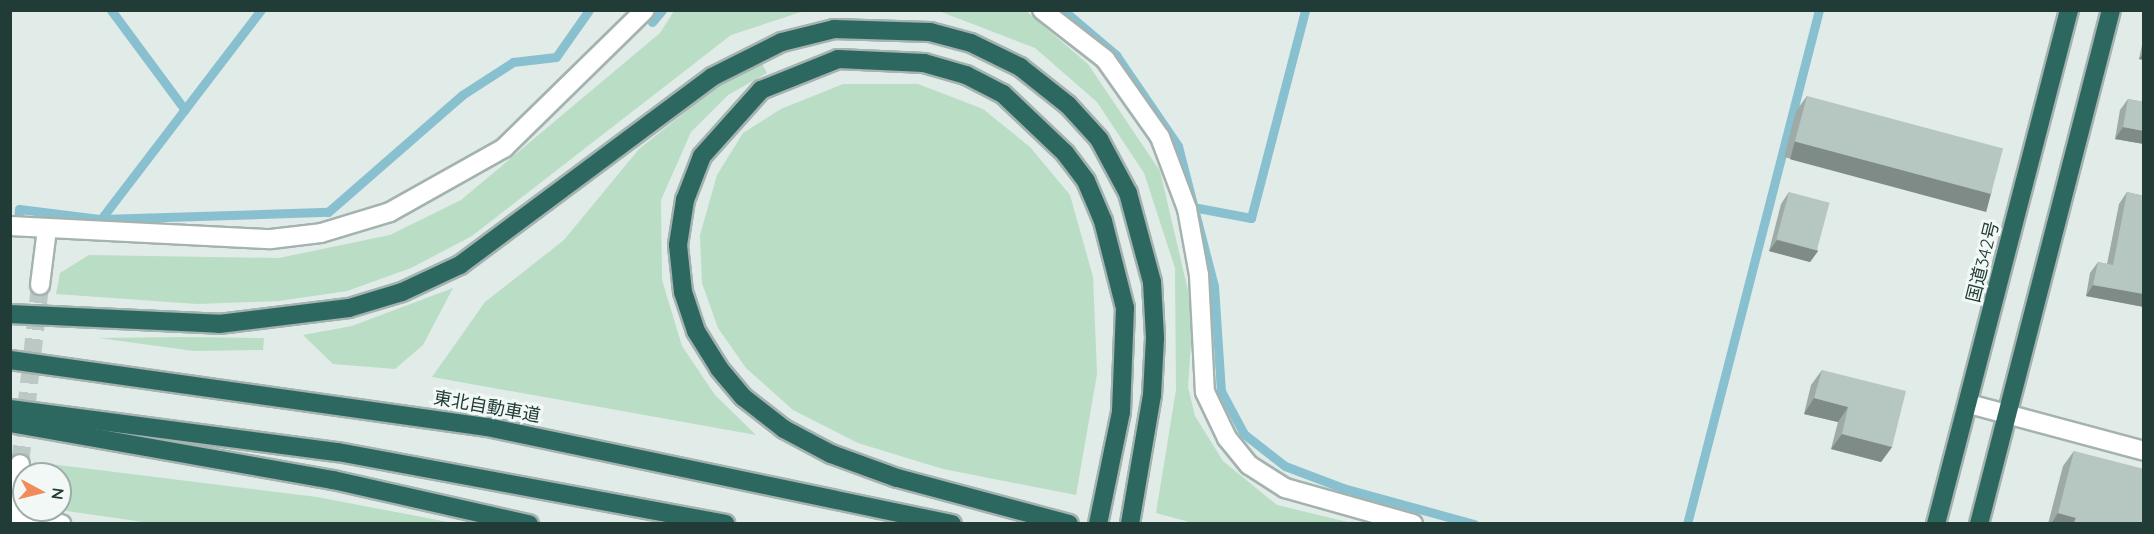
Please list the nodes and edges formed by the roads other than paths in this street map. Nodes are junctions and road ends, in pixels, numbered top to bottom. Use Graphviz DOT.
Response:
graph roads {
  1 [pos="645,10"];
  2 [pos="1042,10"];
  3 [pos="2069,10"];
  4 [pos="2111,10"];
  5 [pos="10,226"];
  6 [pos="47,230"];
  7 [pos="40,285"];
  8 [pos="10,314"];
  9 [pos="10,360"];
  10 [pos="1969,404"];
  11 [pos="10,409"];
  12 [pos="2008,415"];
  13 [pos="10,423"];
  14 [pos="2144,451"];
  15 [pos="529,524"];
  16 [pos="725,524"];
  17 [pos="952,524"];
  18 [pos="1069,524"];
  19 [pos="1098,524"];
  20 [pos="1130,524"];
  21 [pos="1413,524"];
  22 [pos="1936,524"];
  23 [pos="1979,524"];
  1 -- 6 [label="street"];
  2 -- 21 [label="street"];
  3 -- 10 [label="highway, 国道342号"];
  4 -- 12 [label="highway"];
  5 -- 6 [label="street"];
  6 -- 7 [label="street"];
  8 -- 20 [label="highway"];
  9 -- 17 [label="highway, 東北自動車道"];
  10 -- 12 [label="street"];
  10 -- 22 [label="highway, 国道342号"];
  11 -- 16 [label="highway"];
  12 -- 14 [label="street"];
  12 -- 23 [label="highway"];
  13 -- 15 [label="highway"];
  18 -- 19 [label="highway"];
}
